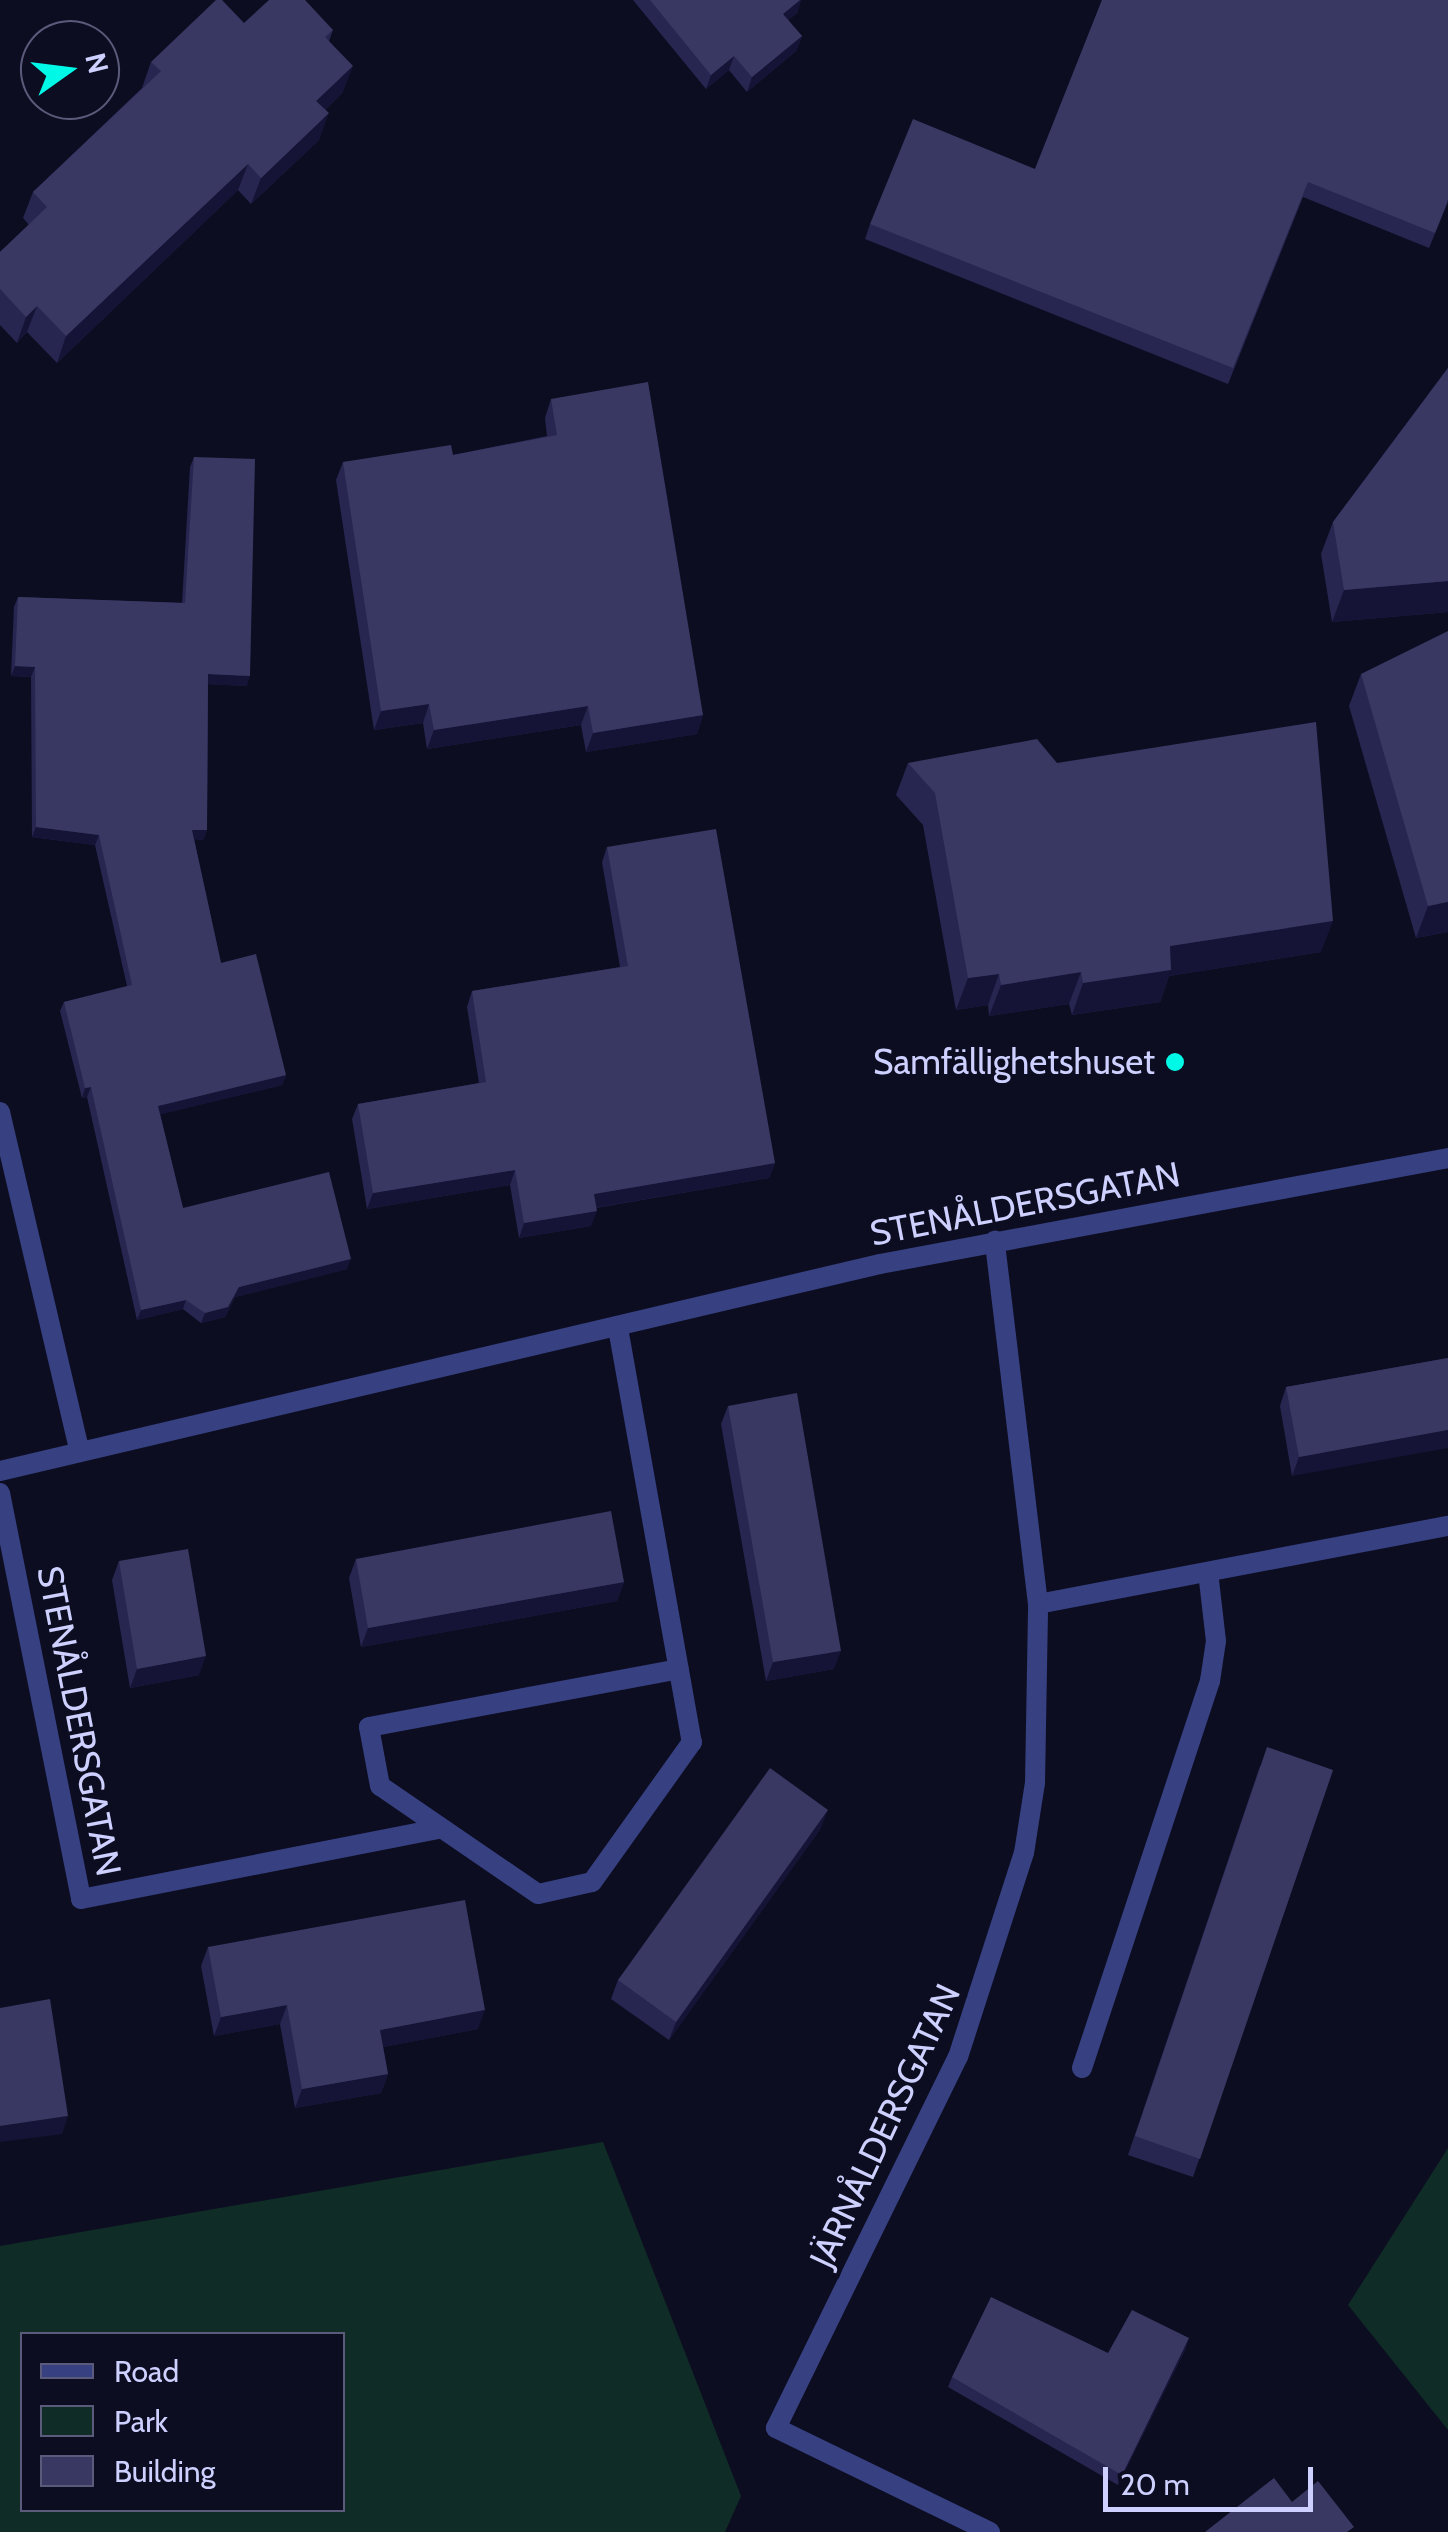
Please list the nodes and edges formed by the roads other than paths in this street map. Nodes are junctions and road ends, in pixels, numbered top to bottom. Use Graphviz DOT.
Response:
graph roads {
  1 [pos="0,1112"];
  2 [pos="1448,1158"];
  3 [pos="995,1241"];
  4 [pos="618,1328"];
  5 [pos="80,1452"];
  6 [pos="0,1471"];
  7 [pos="0,1492"];
  8 [pos="1448,1526"];
  9 [pos="1208,1572"];
  10 [pos="1038,1604"];
  11 [pos="679,1669"];
  12 [pos="438,1829"];
  13 [pos="1082,2068"];
  14 [pos="990,2532"];
  1 -- 5 [label="street"];
  2 -- 3 [label="street, STENÅLDERSGATAN"];
  3 -- 4 [label="street, STENÅLDERSGATAN"];
  3 -- 10 [label="street, JÄRNÅLDERSGATAN"];
  4 -- 5 [label="street, STENÅLDERSGATAN"];
  4 -- 11 [label="street"];
  5 -- 6 [label="street, STENÅLDERSGATAN"];
  7 -- 12 [label="street, STENÅLDERSGATAN"];
  8 -- 9 [label="street"];
  9 -- 10 [label="street"];
  9 -- 13 [label="street"];
  10 -- 14 [label="street, JÄRNÅLDERSGATAN"];
  11 -- 12 [label="street"];
  11 -- 12 [label="street"];
}
